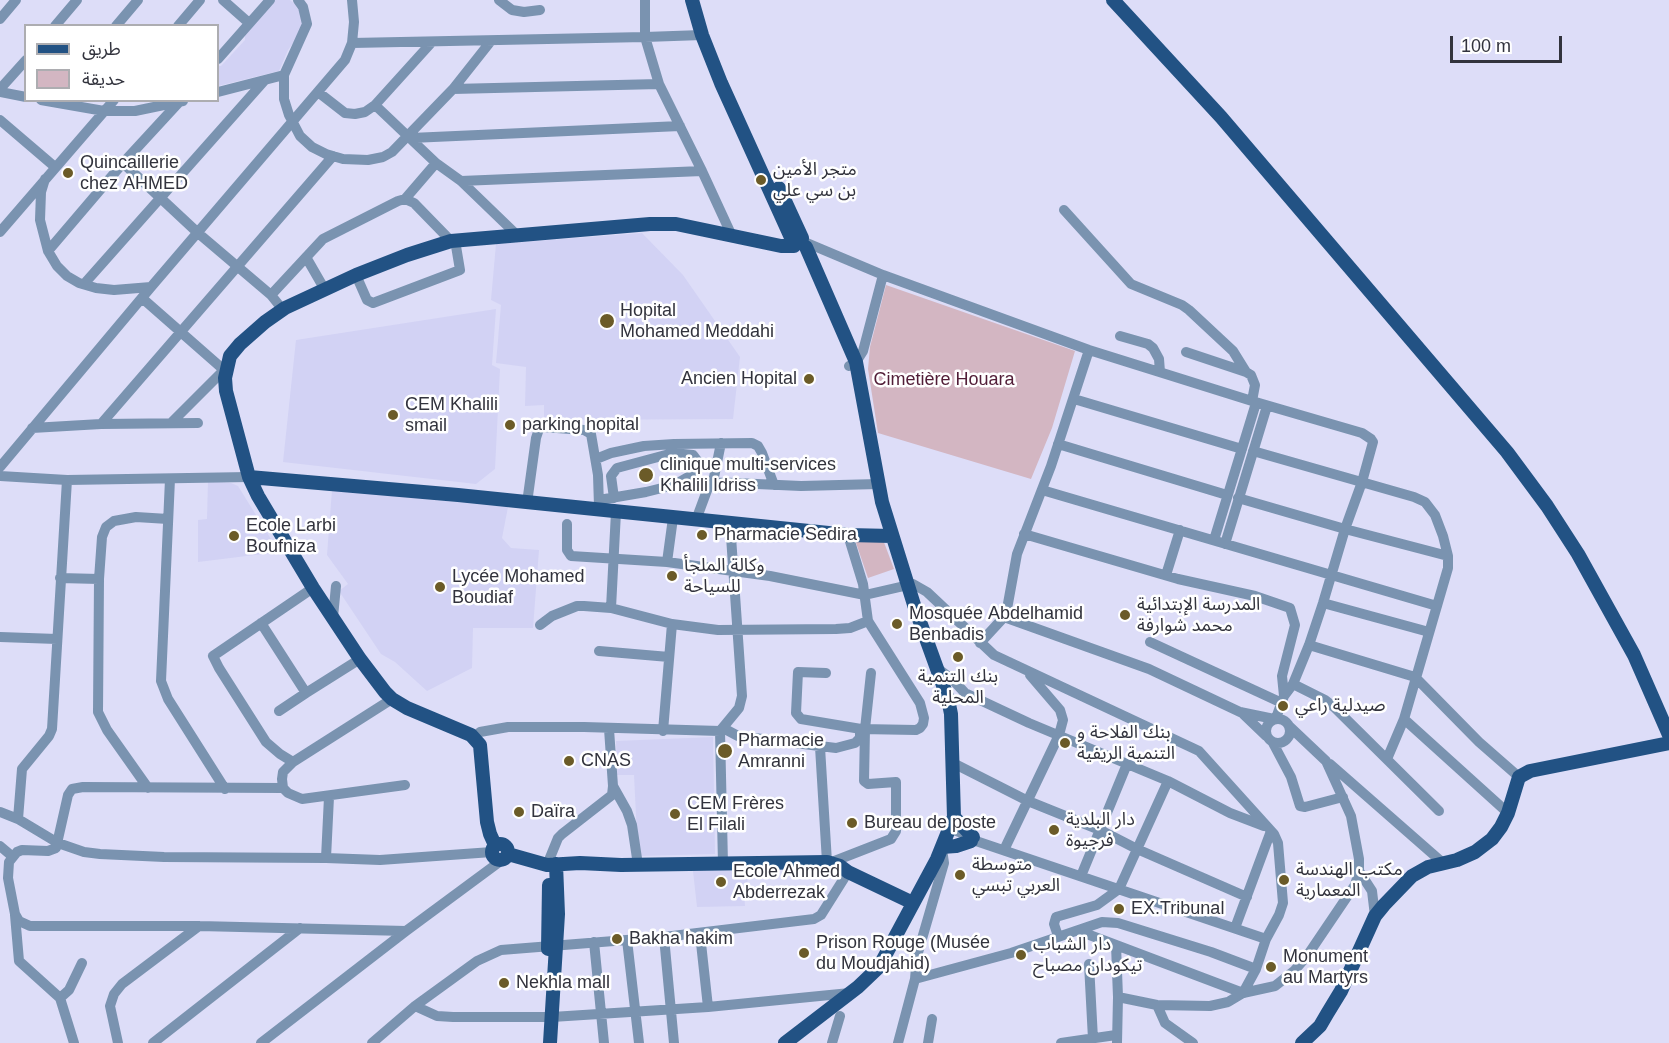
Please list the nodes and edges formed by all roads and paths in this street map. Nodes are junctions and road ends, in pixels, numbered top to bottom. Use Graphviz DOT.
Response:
graph roads {
  1 [pos="15,0"];
  2 [pos="77,0"];
  3 [pos="138,0"];
  4 [pos="200,0"];
  5 [pos="223,0"];
  6 [pos="270,0"];
  7 [pos="298,0"];
  8 [pos="352,0"];
  9 [pos="499,0"];
  10 [pos="645,0"];
  11 [pos="692,0"];
  12 [pos="700,0"];
  13 [pos="1113,0"];
  14 [pos="540,10"];
  15 [pos="0,19"];
  16 [pos="249,23"];
  17 [pos="57,24"];
  18 [pos="118,24"];
  19 [pos="180,24"];
  20 [pos="702,34"];
  21 [pos="645,38"];
  22 [pos="491,41"];
  23 [pos="432,42"];
  24 [pos="352,43"];
  25 [pos="219,58"];
  26 [pos="24,62"];
  27 [pos="284,75"];
  28 [pos="265,80"];
  29 [pos="659,84"];
  30 [pos="453,89"];
  31 [pos="0,91"];
  32 [pos="219,92"];
  33 [pos="318,92"];
  34 [pos="24,97"];
  35 [pos="53,102"];
  36 [pos="112,102"];
  37 [pos="177,102"];
  38 [pos="181,102"];
  39 [pos="375,105"];
  40 [pos="104,111"];
  41 [pos="0,120"];
  42 [pos="292,122"];
  43 [pos="680,126"];
  44 [pos="410,137"];
  45 [pos="333,156"];
  46 [pos="123,163"];
  47 [pos="436,163"];
  48 [pos="55,167"];
  49 [pos="702,171"];
  50 [pos="45,179"];
  51 [pos="460,181"];
  52 [pos="160,198"];
  53 [pos="405,199"];
  54 [pos="1064,210"];
  55 [pos="0,232"];
  56 [pos="198,233"];
  57 [pos="518,236"];
  58 [pos="732,236"];
  59 [pos="453,240"];
  60 [pos="800,244"];
  61 [pos="48,251"];
  62 [pos="306,256"];
  63 [pos="237,266"];
  64 [pos="356,275"];
  65 [pos="884,275"];
  66 [pos="84,284"];
  67 [pos="151,287"];
  68 [pos="325,291"];
  69 [pos="271,295"];
  70 [pos="142,298"];
  71 [pos="283,310"];
  72 [pos="182,332"];
  73 [pos="1120,336"];
  74 [pos="1089,350"];
  75 [pos="1186,352"];
  76 [pos="853,364"];
  77 [pos="225,369"];
  78 [pos="1160,372"];
  79 [pos="1246,372"];
  80 [pos="1074,399"];
  81 [pos="1258,403"];
  82 [pos="171,423"];
  83 [pos="198,423"];
  84 [pos="101,424"];
  85 [pos="32,428"];
  86 [pos="721,444"];
  87 [pos="1058,444"];
  88 [pos="1247,450"];
  89 [pos="596,459"];
  90 [pos="0,467"];
  91 [pos="0,476"];
  92 [pos="249,477"];
  93 [pos="170,478"];
  94 [pos="67,480"];
  95 [pos="713,482"];
  96 [pos="1362,483"];
  97 [pos="878,484"];
  98 [pos="774,485"];
  99 [pos="1042,490"];
  100 [pos="1227,495"];
  101 [pos="1238,498"];
  102 [pos="527,503"];
  103 [pos="599,505"];
  104 [pos="615,505"];
  105 [pos="673,518"];
  106 [pos="168,519"];
  107 [pos="696,520"];
  108 [pos="730,522"];
  109 [pos="567,524"];
  110 [pos="1345,529"];
  111 [pos="1180,530"];
  112 [pos="1024,534"];
  113 [pos="849,535"];
  114 [pos="892,536"];
  115 [pos="1214,540"];
  116 [pos="1225,544"];
  117 [pos="1448,556"];
  118 [pos="613,559"];
  119 [pos="667,562"];
  120 [pos="733,571"];
  121 [pos="1166,575"];
  122 [pos="1330,576"];
  123 [pos="60,578"];
  124 [pos="99,579"];
  125 [pos="907,584"];
  126 [pos="336,586"];
  127 [pos="313,588"];
  128 [pos="865,595"];
  129 [pos="1323,603"];
  130 [pos="1437,606"];
  131 [pos="611,609"];
  132 [pos="333,617"];
  133 [pos="1004,617"];
  134 [pos="868,621"];
  135 [pos="261,623"];
  136 [pos="672,624"];
  137 [pos="540,625"];
  138 [pos="737,630"];
  139 [pos="1429,632"];
  140 [pos="0,638"];
  141 [pos="57,639"];
  142 [pos="1150,642"];
  143 [pos="980,643"];
  144 [pos="1309,645"];
  145 [pos="599,651"];
  146 [pos="669,657"];
  147 [pos="360,659"];
  148 [pos="937,668"];
  149 [pos="1028,672"];
  150 [pos="826,673"];
  151 [pos="871,673"];
  152 [pos="1415,677"];
  153 [pos="1293,684"];
  154 [pos="306,693"];
  155 [pos="965,693"];
  156 [pos="392,699"];
  157 [pos="948,699"];
  158 [pos="1283,700"];
  159 [pos="279,711"];
  160 [pos="1240,712"];
  161 [pos="1275,718"];
  162 [pos="1404,719"];
  163 [pos="1289,726"];
  164 [pos="609,729"];
  165 [pos="863,729"];
  166 [pos="722,730"];
  167 [pos="663,731"];
  168 [pos="1059,735"];
  169 [pos="1669,735"];
  170 [pos="474,737"];
  171 [pos="1304,739"];
  172 [pos="1274,740"];
  173 [pos="1669,742"];
  174 [pos="820,747"];
  175 [pos="1387,759"];
  176 [pos="1326,761"];
  177 [pos="293,762"];
  178 [pos="953,763"];
  179 [pos="1127,764"];
  180 [pos="1519,777"];
  181 [pos="1168,781"];
  182 [pos="405,785"];
  183 [pos="614,786"];
  184 [pos="148,788"];
  185 [pos="284,788"];
  186 [pos="225,789"];
  187 [pos="329,796"];
  188 [pos="1343,797"];
  189 [pos="1028,801"];
  190 [pos="1439,811"];
  191 [pos="0,812"];
  192 [pos="1508,813"];
  193 [pos="18,819"];
  194 [pos="1269,829"];
  195 [pos="1100,830"];
  196 [pos="947,836"];
  197 [pos="974,840"];
  198 [pos="58,843"];
  199 [pos="0,846"];
  200 [pos="1137,849"];
  201 [pos="1004,850"];
  202 [pos="499,853"];
  203 [pos="13,857"];
  204 [pos="326,858"];
  205 [pos="830,862"];
  206 [pos="1443,863"];
  207 [pos="551,864"];
  208 [pos="723,864"];
  209 [pos="638,865"];
  210 [pos="1359,871"];
  211 [pos="848,872"];
  212 [pos="1081,876"];
  213 [pos="1119,889"];
  214 [pos="1247,897"];
  215 [pos="913,903"];
  216 [pos="15,914"];
  217 [pos="1375,916"];
  218 [pos="199,926"];
  219 [pos="300,928"];
  220 [pos="1235,928"];
  221 [pos="406,931"];
  222 [pos="1078,931"];
  223 [pos="700,934"];
  224 [pos="1058,936"];
  225 [pos="663,937"];
  226 [pos="1266,939"];
  227 [pos="627,940"];
  228 [pos="594,942"];
  229 [pos="1116,945"];
  230 [pos="552,946"];
  231 [pos="82,963"];
  232 [pos="1089,964"];
  233 [pos="1256,969"];
  234 [pos="915,979"];
  235 [pos="850,993"];
  236 [pos="1243,993"];
  237 [pos="1118,997"];
  238 [pos="60,998"];
  239 [pos="1157,1005"];
  240 [pos="415,1006"];
  241 [pos="708,1007"];
  242 [pos="672,1010"];
  243 [pos="637,1012"];
  244 [pos="601,1015"];
  245 [pos="840,1016"];
  246 [pos="549,1017"];
  247 [pos="932,1018"];
  248 [pos="1093,1039"];
  249 [pos="1117,1039"];
  250 [pos="1079,1042"];
  251 [pos="74,1043"];
  252 [pos="118,1043"];
  253 [pos="153,1043"];
  254 [pos="261,1043"];
  255 [pos="372,1043"];
  256 [pos="542,1043"];
  257 [pos="550,1043"];
  258 [pos="604,1043"];
  259 [pos="639,1043"];
  260 [pos="674,1043"];
  261 [pos="785,1043"];
  262 [pos="832,1043"];
  263 [pos="898,1043"];
  264 [pos="928,1043"];
  265 [pos="1061,1043"];
  266 [pos="1193,1043"];
  267 [pos="1302,1043"];
  1 -- 15 [label="street"];
  2 -- 17 [label="street"];
  3 -- 18 [label="street"];
  4 -- 19 [label="street"];
  5 -- 16 [label="street"];
  6 -- 16 [label="street"];
  7 -- 27 [label="street"];
  8 -- 24 [label="street"];
  9 -- 14 [label="street"];
  10 -- 21 [label="street"];
  11 -- 20 [label="main road"];
  12 -- 60 [label="main road"];
  13 -- 169 [label="main road"];
  16 -- 25 [label="street"];
  20 -- 21 [label="street"];
  20 -- 60 [label="main road"];
  21 -- 22 [label="street"];
  21 -- 29 [label="street"];
  22 -- 23 [label="street"];
  22 -- 30 [label="street"];
  23 -- 24 [label="street"];
  23 -- 39 [label="street"];
  24 -- 33 [label="street"];
  26 -- 31 [label="street"];
  27 -- 28 [label="street"];
  27 -- 42 [label="street"];
  28 -- 32 [label="street"];
  28 -- 52 [label="street"];
  29 -- 30 [label="street"];
  29 -- 43 [label="street"];
  30 -- 44 [label="street"];
  31 -- 34 [label="street"];
  33 -- 39 [label="street"];
  33 -- 42 [label="street"];
  35 -- 40 [label="street"];
  36 -- 40 [label="street"];
  37 -- 40 [label="street"];
  38 -- 46 [label="street"];
  39 -- 44 [label="street"];
  40 -- 48 [label="street"];
  41 -- 48 [label="street"];
  42 -- 45 [label="street"];
  42 -- 56 [label="street"];
  43 -- 44 [label="street"];
  43 -- 49 [label="street"];
  44 -- 45 [label="street"];
  44 -- 47 [label="street"];
  45 -- 63 [label="street"];
  46 -- 52 [label="street"];
  46 -- 61 [label="street"];
  47 -- 51 [label="street"];
  47 -- 53 [label="street"];
  48 -- 50 [label="street"];
  49 -- 51 [label="street"];
  49 -- 58 [label="street"];
  50 -- 55 [label="street"];
  50 -- 61 [label="street"];
  51 -- 57 [label="street"];
  52 -- 56 [label="street"];
  52 -- 66 [label="street"];
  53 -- 59 [label="street"];
  53 -- 62 [label="street"];
  54 -- 79 [label="street"];
  56 -- 63 [label="street"];
  56 -- 67 [label="street"];
  57 -- 58 [label="main road"];
  57 -- 59 [label="main road"];
  58 -- 60 [label="main road"];
  59 -- 64 [label="main road"];
  59 -- 64 [label="street"];
  60 -- 65 [label="street"];
  60 -- 76 [label="main road"];
  61 -- 66 [label="street"];
  62 -- 68 [label="street"];
  62 -- 69 [label="street"];
  63 -- 69 [label="street"];
  63 -- 72 [label="street"];
  64 -- 68 [label="main road"];
  65 -- 74 [label="street"];
  65 -- 76 [label="street"];
  66 -- 67 [label="street"];
  67 -- 70 [label="street"];
  68 -- 71 [label="main road"];
  69 -- 71 [label="street"];
  70 -- 72 [label="street"];
  70 -- 85 [label="street"];
  71 -- 77 [label="main road"];
  72 -- 77 [label="street"];
  72 -- 84 [label="street"];
  73 -- 78 [label="street"];
  74 -- 78 [label="street"];
  74 -- 80 [label="street"];
  75 -- 79 [label="street"];
  76 -- 97 [label="main road"];
  77 -- 82 [label="street"];
  77 -- 92 [label="main road"];
  78 -- 81 [label="street"];
  79 -- 81 [label="street"];
  80 -- 87 [label="street"];
  80 -- 88 [label="street"];
  81 -- 88 [label="street"];
  81 -- 96 [label="street"];
  82 -- 83 [label="street"];
  82 -- 84 [label="street"];
  84 -- 85 [label="street"];
  85 -- 90 [label="street"];
  86 -- 89 [label="street"];
  86 -- 95 [label="street"];
  86 -- 98 [label="street"];
  87 -- 99 [label="street"];
  87 -- 100 [label="street"];
  88 -- 96 [label="street"];
  88 -- 100 [label="street"];
  88 -- 101 [label="street"];
  89 -- 102 [label="street"];
  89 -- 103 [label="street"];
  91 -- 94 [label="street"];
  92 -- 93 [label="street"];
  92 -- 102 [label="main road"];
  92 -- 127 [label="main road"];
  93 -- 94 [label="street"];
  93 -- 106 [label="street"];
  94 -- 123 [label="street"];
  95 -- 98 [label="street"];
  95 -- 107 [label="street"];
  96 -- 110 [label="street"];
  96 -- 117 [label="street"];
  97 -- 98 [label="street"];
  97 -- 114 [label="main road"];
  99 -- 111 [label="street"];
  99 -- 112 [label="street"];
  100 -- 115 [label="street"];
  101 -- 110 [label="street"];
  101 -- 116 [label="street"];
  102 -- 103 [label="main road"];
  103 -- 104 [label="main road"];
  104 -- 104 [label="street"];
  104 -- 105 [label="main road"];
  104 -- 118 [label="street"];
  105 -- 107 [label="main road"];
  105 -- 119 [label="street"];
  106 -- 124 [label="street"];
  106 -- 186 [label="street"];
  107 -- 108 [label="main road"];
  108 -- 113 [label="main road"];
  108 -- 120 [label="street"];
  109 -- 118 [label="street"];
  110 -- 117 [label="street"];
  110 -- 122 [label="street"];
  111 -- 115 [label="street"];
  111 -- 121 [label="street"];
  112 -- 121 [label="street"];
  112 -- 133 [label="street"];
  113 -- 114 [label="main road"];
  113 -- 128 [label="street"];
  114 -- 125 [label="main road"];
  115 -- 116 [label="street"];
  116 -- 122 [label="street"];
  117 -- 130 [label="street"];
  118 -- 119 [label="street"];
  118 -- 131 [label="street"];
  119 -- 120 [label="street"];
  120 -- 128 [label="street"];
  120 -- 138 [label="street"];
  121 -- 158 [label="street"];
  122 -- 129 [label="street"];
  122 -- 130 [label="street"];
  123 -- 124 [label="street"];
  123 -- 141 [label="street"];
  124 -- 184 [label="street"];
  125 -- 128 [label="street"];
  125 -- 143 [label="street"];
  125 -- 148 [label="main road"];
  126 -- 132 [label="street"];
  127 -- 132 [label="main road"];
  127 -- 135 [label="street"];
  128 -- 134 [label="street"];
  129 -- 139 [label="street"];
  129 -- 144 [label="street"];
  130 -- 139 [label="street"];
  131 -- 136 [label="street"];
  131 -- 137 [label="street"];
  132 -- 147 [label="main road"];
  133 -- 143 [label="street"];
  133 -- 160 [label="street"];
  134 -- 138 [label="street"];
  134 -- 165 [label="street"];
  135 -- 154 [label="street"];
  135 -- 177 [label="street"];
  136 -- 138 [label="street"];
  136 -- 146 [label="street"];
  138 -- 166 [label="street"];
  139 -- 152 [label="street"];
  140 -- 141 [label="street"];
  141 -- 193 [label="street"];
  142 -- 158 [label="street"];
  143 -- 149 [label="street"];
  144 -- 152 [label="street"];
  144 -- 153 [label="street"];
  145 -- 146 [label="street"];
  146 -- 167 [label="street"];
  147 -- 154 [label="street"];
  147 -- 156 [label="main road"];
  148 -- 155 [label="street"];
  148 -- 157 [label="main road"];
  149 -- 168 [label="street"];
  149 -- 194 [label="street"];
  150 -- 165 [label="street"];
  151 -- 165 [label="street"];
  152 -- 162 [label="street"];
  152 -- 180 [label="street"];
  153 -- 158 [label="street"];
  153 -- 175 [label="street"];
  154 -- 159 [label="street"];
  155 -- 157 [label="street"];
  155 -- 168 [label="street"];
  156 -- 170 [label="main road"];
  156 -- 177 [label="street"];
  157 -- 178 [label="main road"];
  158 -- 161 [label="street"];
  160 -- 161 [label="street"];
  160 -- 172 [label="street"];
  161 -- 163 [label="street"];
  161 -- 172 [label="street"];
  162 -- 175 [label="street"];
  162 -- 192 [label="street"];
  163 -- 171 [label="street"];
  163 -- 172 [label="street"];
  164 -- 167 [label="street"];
  164 -- 170 [label="street"];
  164 -- 183 [label="street"];
  165 -- 174 [label="street"];
  165 -- 205 [label="street"];
  166 -- 167 [label="street"];
  166 -- 174 [label="street"];
  166 -- 208 [label="street"];
  168 -- 179 [label="street"];
  168 -- 189 [label="street"];
  170 -- 202 [label="main road"];
  171 -- 172 [label="street"];
  171 -- 176 [label="street"];
  172 -- 188 [label="street"];
  173 -- 180 [label="main road"];
  174 -- 205 [label="street"];
  175 -- 190 [label="street"];
  176 -- 188 [label="street"];
  176 -- 206 [label="street"];
  177 -- 185 [label="street"];
  178 -- 189 [label="street"];
  178 -- 196 [label="main road"];
  179 -- 181 [label="street"];
  179 -- 195 [label="street"];
  180 -- 192 [label="main road"];
  181 -- 194 [label="street"];
  181 -- 200 [label="street"];
  182 -- 187 [label="street"];
  183 -- 207 [label="street"];
  183 -- 209 [label="street"];
  184 -- 186 [label="street"];
  184 -- 198 [label="street"];
  185 -- 186 [label="street"];
  185 -- 187 [label="street"];
  187 -- 204 [label="street"];
  188 -- 210 [label="street"];
  189 -- 195 [label="street"];
  189 -- 201 [label="street"];
  191 -- 193 [label="street"];
  192 -- 206 [label="main road"];
  193 -- 198 [label="street"];
  194 -- 214 [label="street"];
  194 -- 226 [label="street"];
  195 -- 200 [label="street"];
  195 -- 212 [label="street"];
  196 -- 197 [label="main road"];
  196 -- 197 [label="main road"];
  196 -- 215 [label="main road"];
  196 -- 234 [label="street"];
  197 -- 201 [label="street"];
  198 -- 203 [label="street"];
  198 -- 204 [label="street"];
  199 -- 203 [label="street"];
  200 -- 213 [label="street"];
  200 -- 214 [label="street"];
  201 -- 212 [label="street"];
  202 -- 204 [label="street"];
  202 -- 207 [label="main road"];
  202 -- 221 [label="street"];
  203 -- 216 [label="street"];
  205 -- 208 [label="main road"];
  205 -- 211 [label="main road"];
  206 -- 217 [label="main road"];
  207 -- 209 [label="main road"];
  207 -- 230 [label="main road"];
  208 -- 209 [label="main road"];
  210 -- 217 [label="street"];
  210 -- 236 [label="street"];
  211 -- 215 [label="main road"];
  211 -- 223 [label="street"];
  212 -- 213 [label="street"];
  213 -- 220 [label="street"];
  213 -- 224 [label="street"];
  214 -- 220 [label="street"];
  215 -- 235 [label="main road"];
  216 -- 218 [label="street"];
  216 -- 238 [label="street"];
  217 -- 267 [label="main road"];
  218 -- 219 [label="street"];
  218 -- 252 [label="street"];
  219 -- 221 [label="street"];
  219 -- 253 [label="street"];
  220 -- 226 [label="street"];
  221 -- 254 [label="street"];
  222 -- 224 [label="street"];
  222 -- 229 [label="street"];
  222 -- 233 [label="street"];
  223 -- 225 [label="street"];
  223 -- 241 [label="street"];
  224 -- 234 [label="street"];
  225 -- 227 [label="street"];
  225 -- 242 [label="street"];
  226 -- 233 [label="street"];
  227 -- 228 [label="street"];
  227 -- 243 [label="street"];
  228 -- 230 [label="street"];
  228 -- 244 [label="street"];
  229 -- 236 [label="street"];
  229 -- 237 [label="street"];
  230 -- 240 [label="street"];
  230 -- 246 [label="main road"];
  231 -- 238 [label="street"];
  232 -- 248 [label="street"];
  233 -- 236 [label="street"];
  234 -- 263 [label="street"];
  235 -- 241 [label="street"];
  235 -- 261 [label="main road"];
  236 -- 239 [label="street"];
  237 -- 239 [label="street"];
  237 -- 249 [label="street"];
  238 -- 251 [label="street"];
  239 -- 266 [label="street"];
  240 -- 246 [label="street"];
  240 -- 255 [label="street"];
  241 -- 242 [label="street"];
  242 -- 243 [label="street"];
  242 -- 260 [label="street"];
  243 -- 244 [label="street"];
  243 -- 259 [label="street"];
  244 -- 246 [label="street"];
  244 -- 258 [label="street"];
  245 -- 262 [label="street"];
  246 -- 256 [label="main road"];
  246 -- 257 [label="main road"];
  247 -- 264 [label="street"];
  248 -- 249 [label="street"];
  248 -- 250 [label="street"];
  250 -- 265 [label="street"];
}
